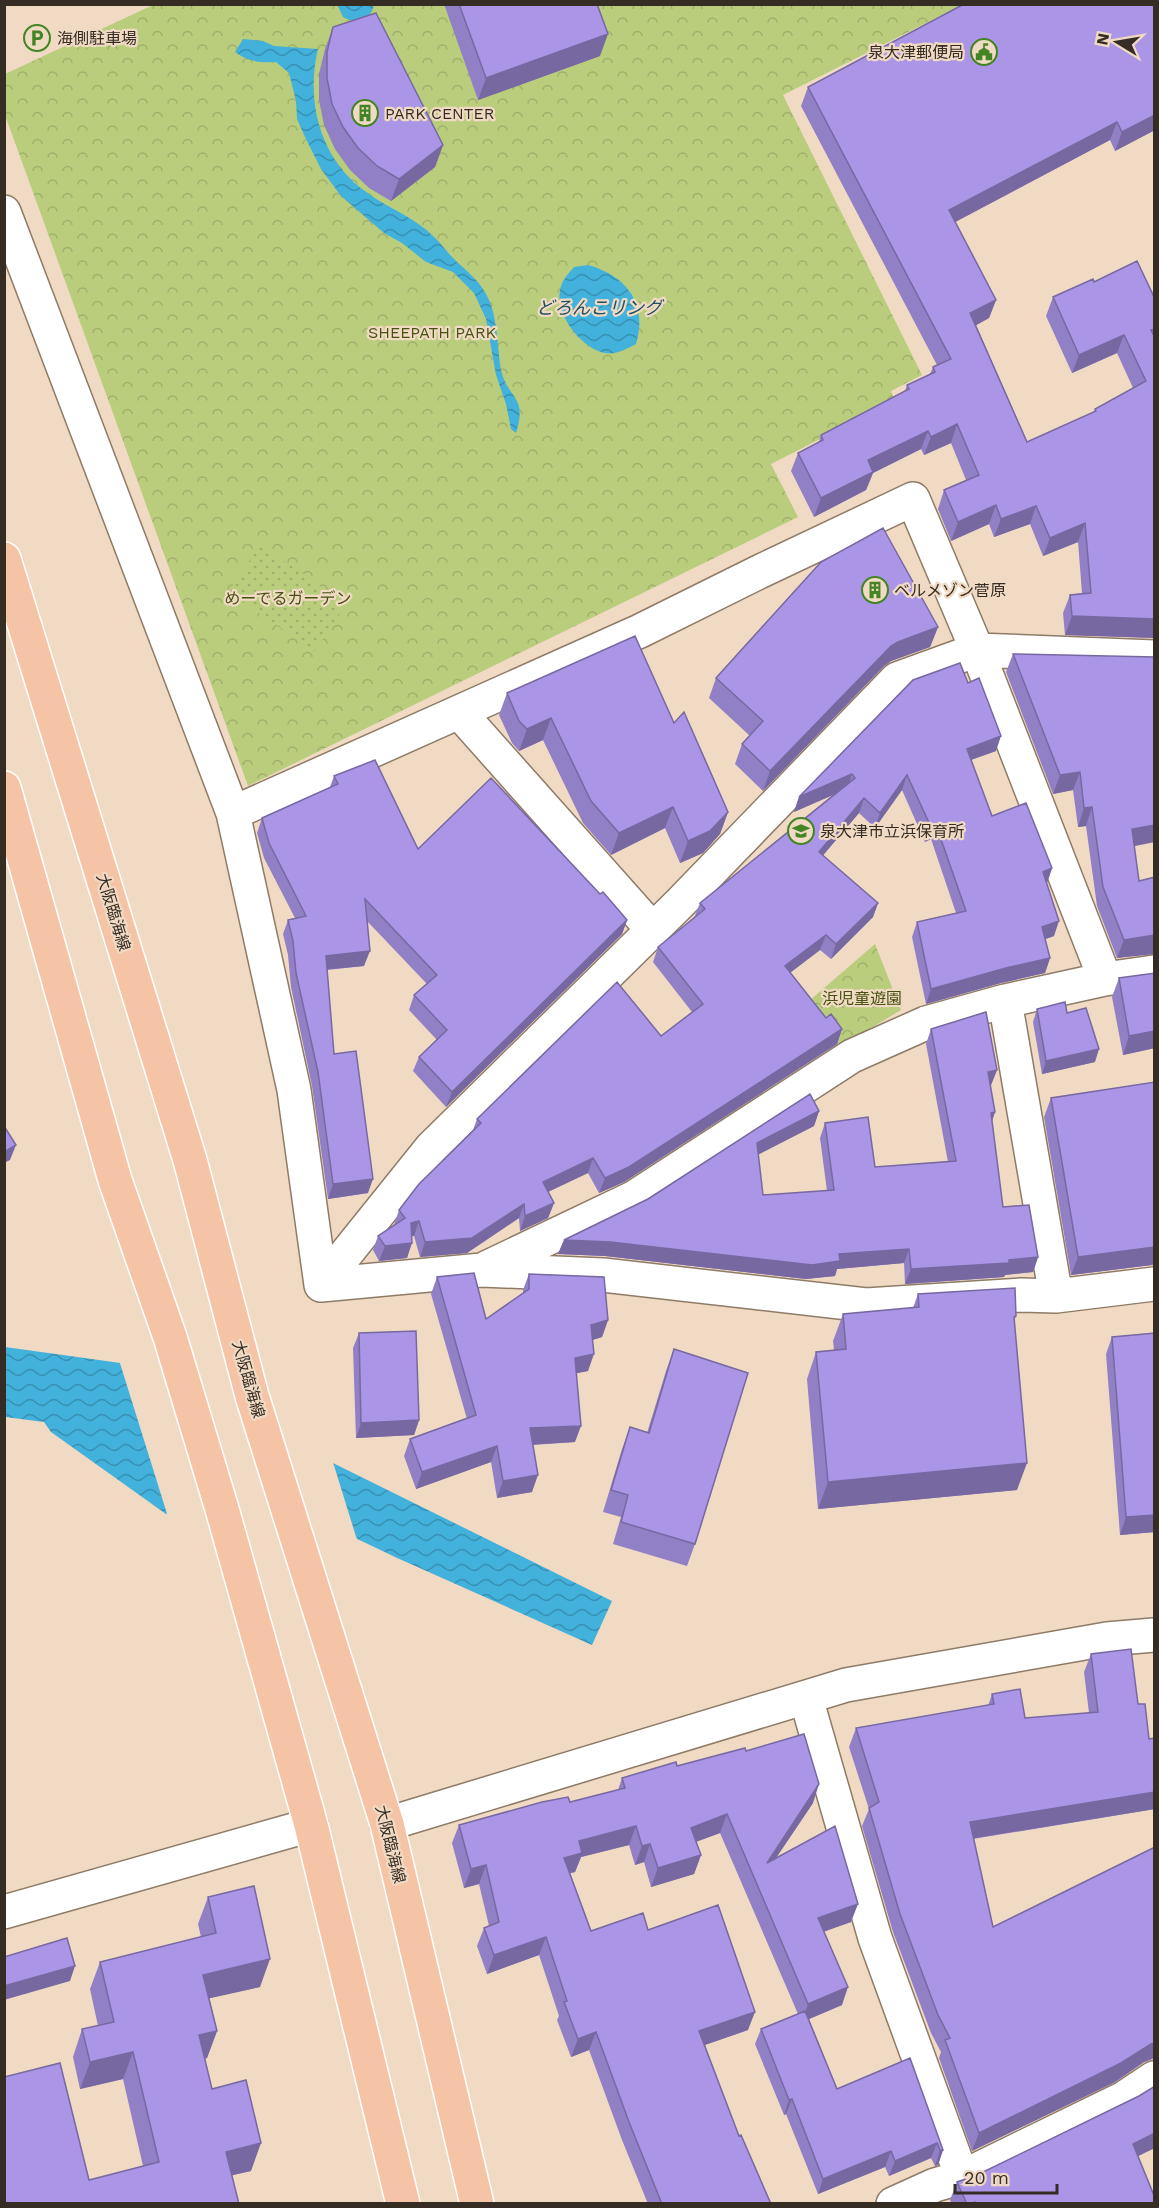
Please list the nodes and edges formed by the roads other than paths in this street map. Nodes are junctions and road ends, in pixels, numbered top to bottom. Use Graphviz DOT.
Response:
graph roads {
  1 [pos="4,212"];
  2 [pos="4,559"];
  3 [pos="977,650"];
  4 [pos="1155,657"];
  5 [pos="459,712"];
  6 [pos="4,788"];
  7 [pos="233,813"];
  8 [pos="653,930"];
  9 [pos="1155,972"];
  10 [pos="1105,979"];
  11 [pos="1005,1001"];
  12 [pos="482,1270"];
  13 [pos="1155,1284"];
  14 [pos="321,1285"];
  15 [pos="1056,1296"];
  16 [pos="1155,1635"];
  17 [pos="806,1698"];
  18 [pos="387,1824"];
  19 [pos="311,1825"];
  20 [pos="4,1912"];
  21 [pos="1155,2078"];
  22 [pos="946,2188"];
  23 [pos="403,2204"];
  24 [pos="477,2204"];
  25 [pos="893,2204"];
  1 -- 7 [label="street"];
  2 -- 18 [label="main road, 大阪臨海線"];
  3 -- 4 [label="street"];
  3 -- 5 [label="street"];
  3 -- 8 [label="street"];
  3 -- 10 [label="street"];
  5 -- 7 [label="street"];
  5 -- 8 [label="street"];
  6 -- 19 [label="main road"];
  7 -- 14 [label="street"];
  8 -- 14 [label="street"];
  9 -- 10 [label="street"];
  10 -- 11 [label="street"];
  11 -- 12 [label="street"];
  11 -- 15 [label="street"];
  12 -- 14 [label="street"];
  12 -- 15 [label="street"];
  13 -- 15 [label="street"];
  16 -- 17 [label="street"];
  17 -- 18 [label="street"];
  17 -- 22 [label="street"];
  18 -- 24 [label="main road, 大阪臨海線"];
  19 -- 20 [label="street"];
  19 -- 23 [label="main road"];
  21 -- 22 [label="street"];
  22 -- 25 [label="street"];
}
